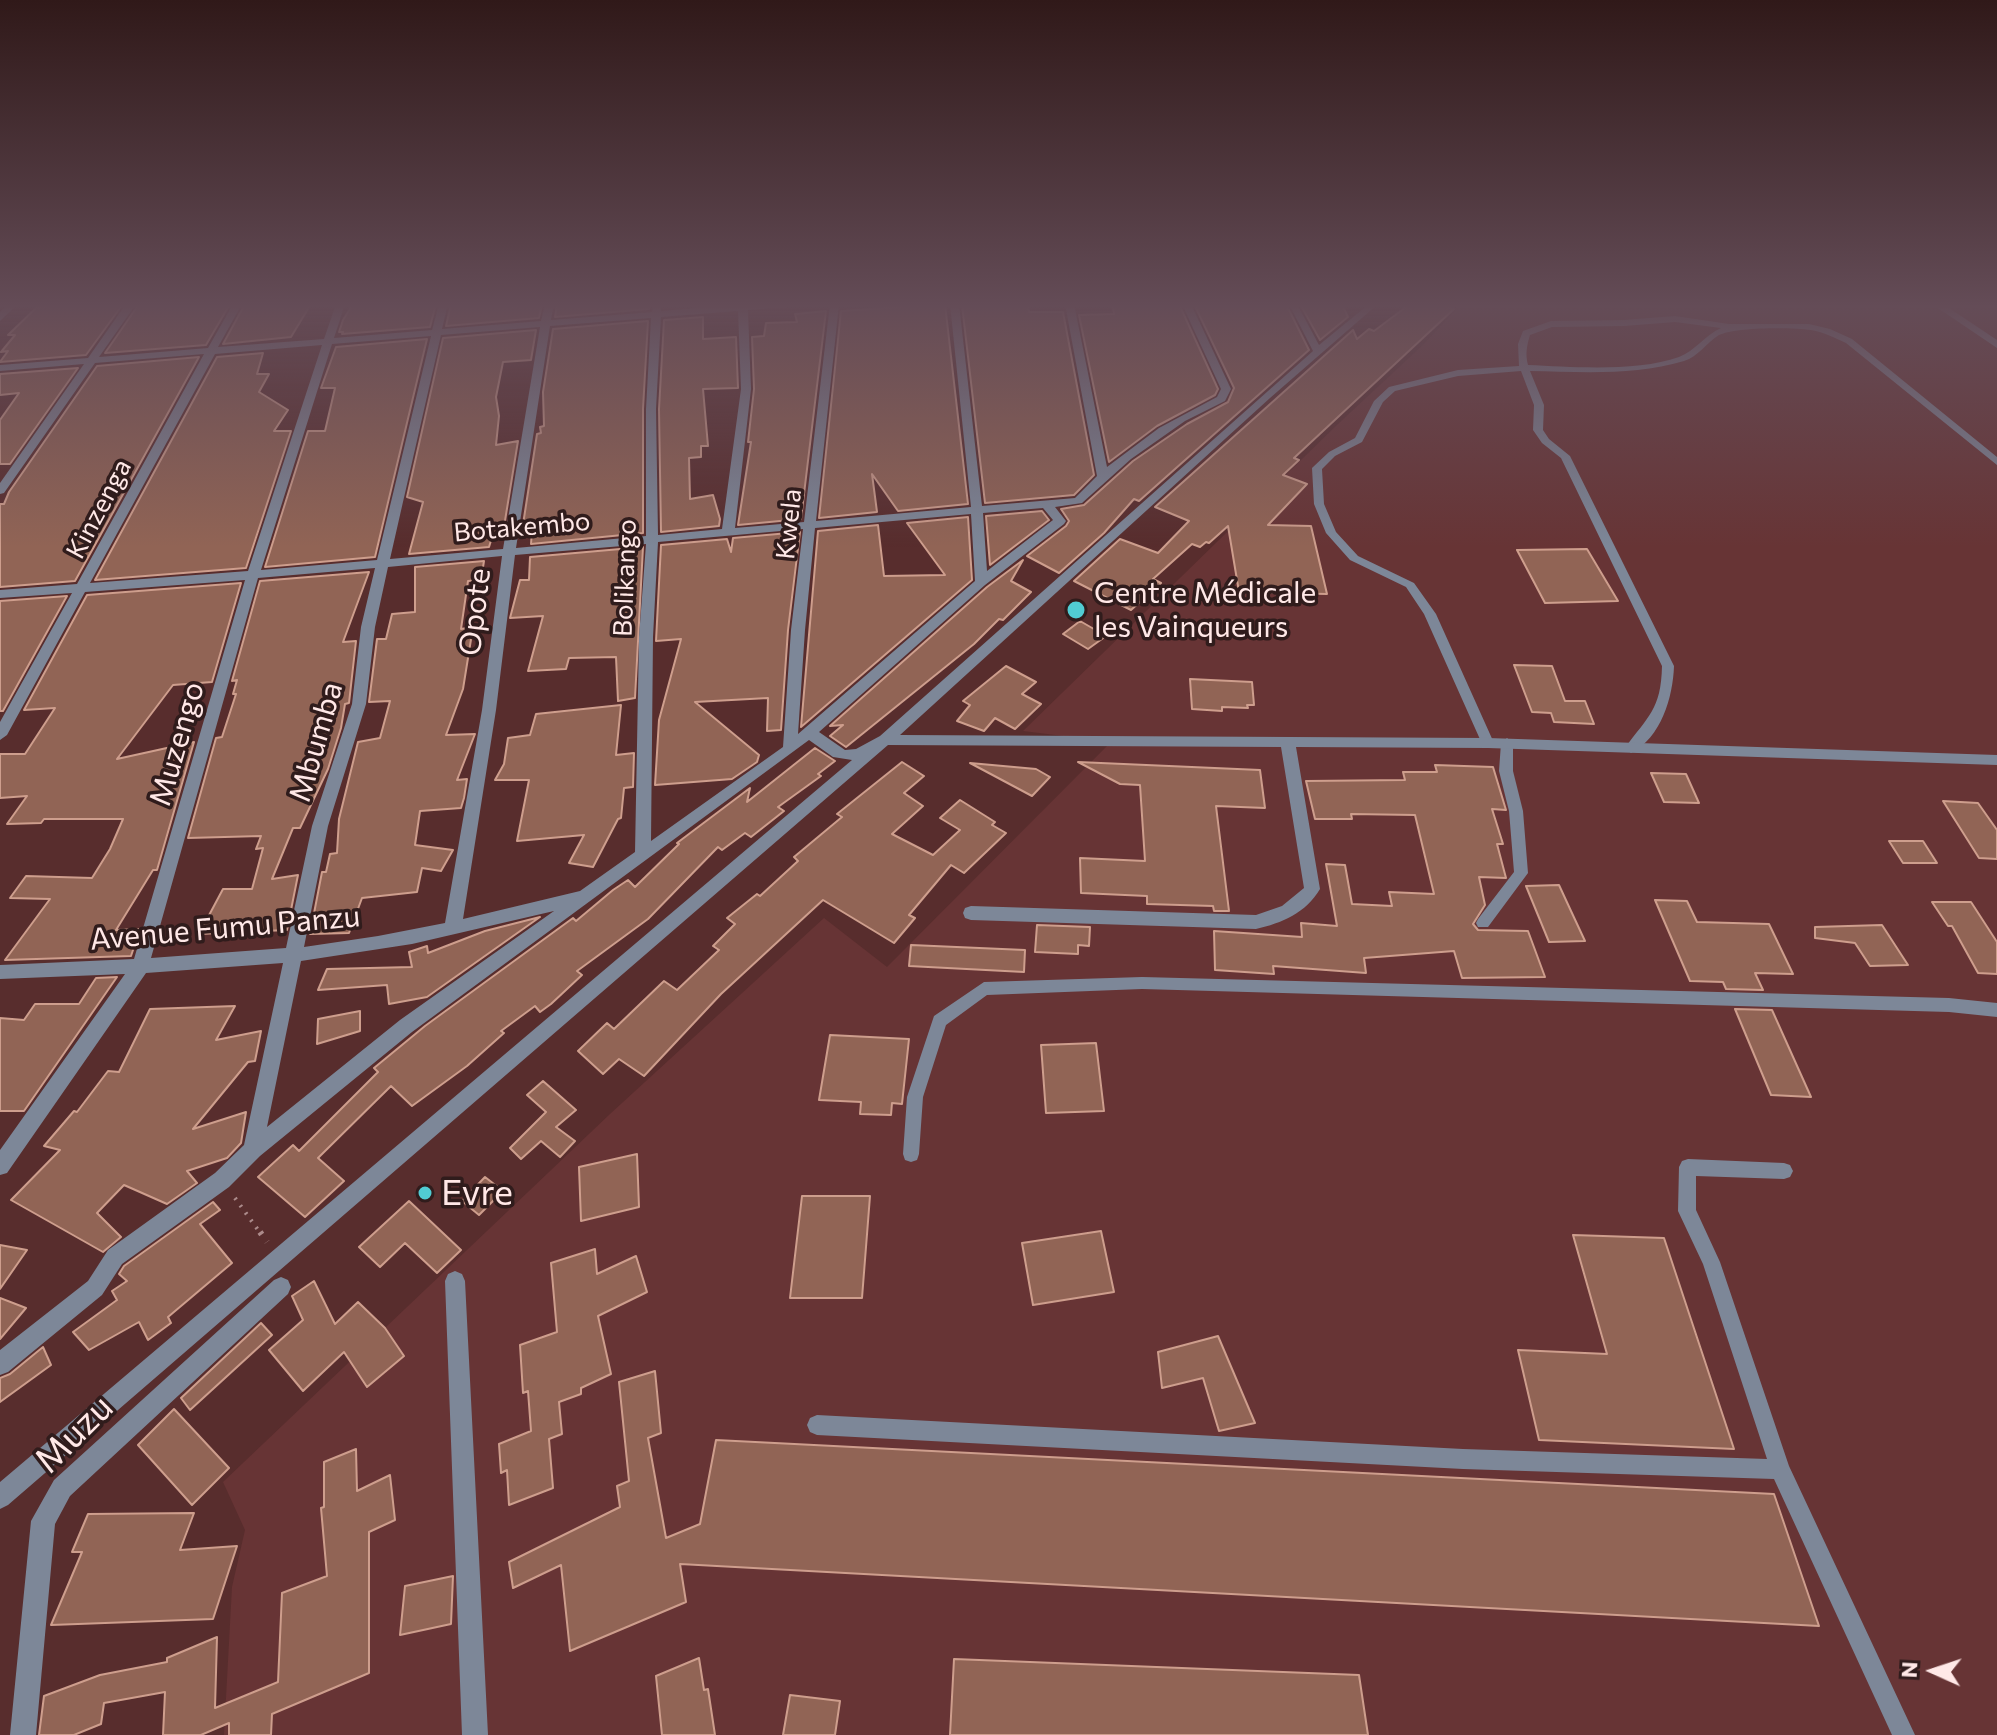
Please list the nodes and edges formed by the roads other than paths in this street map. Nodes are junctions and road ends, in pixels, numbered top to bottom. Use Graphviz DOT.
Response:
graph roads {
  1 [pos="74,385"];
  2 [pos="193,385"];
  3 [pos="315,385"];
  4 [pos="424,385"];
  5 [pos="537,385"];
  6 [pos="652,385"];
  7 [pos="746,385"];
  8 [pos="826,385"];
  9 [pos="963,385"];
  10 [pos="1085,385"];
  11 [pos="1224,385"];
  12 [pos="1281,385"];
  13 [pos="1409,385"];
  14 [pos="1530,385"];
  15 [pos="1903,385"];
  16 [pos="1997,462"];
  17 [pos="1103,476"];
  18 [pos="0,491"];
  19 [pos="1047,505"];
  20 [pos="977,512"];
  21 [pos="811,526"];
  22 [pos="728,532"];
  23 [pos="652,540"];
  24 [pos="509,551"];
  25 [pos="384,564"];
  26 [pos="253,575"];
  27 [pos="981,582"];
  28 [pos="82,586"];
  29 [pos="0,594"];
  30 [pos="809,732"];
  31 [pos="0,735"];
  32 [pos="885,740"];
  33 [pos="1287,740"];
  34 [pos="1488,743"];
  35 [pos="1507,743"];
  36 [pos="1631,748"];
  37 [pos="790,749"];
  38 [pos="1997,760"];
  39 [pos="643,855"];
  40 [pos="590,895"];
  41 [pos="971,913"];
  42 [pos="1483,923"];
  43 [pos="453,926"];
  44 [pos="295,954"];
  45 [pos="140,967"];
  46 [pos="0,972"];
  47 [pos="1997,1010"];
  48 [pos="253,1150"];
  49 [pos="911,1154"];
  50 [pos="0,1166"];
  51 [pos="1784,1171"];
  52 [pos="455,1281"];
  53 [pos="281,1287"];
  54 [pos="0,1364"];
  55 [pos="817,1425"];
  56 [pos="1780,1469"];
  57 [pos="0,1497"];
  58 [pos="23,1735"];
  59 [pos="475,1735"];
  60 [pos="1904,1735"];
  1 -- 18 [label="street"];
  2 -- 28 [label="street, Kinzenga"];
  3 -- 26 [label="street, Muzengo"];
  4 -- 25 [label="street, Mbumba"];
  5 -- 24 [label="street, Opote"];
  6 -- 23 [label="street, Bolikango"];
  7 -- 22 [label="street"];
  8 -- 21 [label="street, Kwela"];
  9 -- 20 [label="street"];
  10 -- 17 [label="street"];
  11 -- 17 [label="street, Botakembo"];
  12 -- 32 [label="street"];
  13 -- 34 [label="lane"];
  14 -- 36 [label="lane"];
  15 -- 16 [label="lane"];
  17 -- 19 [label="street, Botakembo"];
  19 -- 20 [label="street, Botakembo"];
  19 -- 27 [label="street"];
  20 -- 21 [label="street, Botakembo"];
  20 -- 27 [label="street"];
  21 -- 22 [label="street, Botakembo"];
  21 -- 37 [label="street, Kwela"];
  22 -- 23 [label="street, Botakembo"];
  23 -- 24 [label="street, Botakembo"];
  23 -- 39 [label="street, Bolikango"];
  24 -- 25 [label="street, Botakembo"];
  24 -- 43 [label="street, Opote"];
  25 -- 26 [label="street, Botakembo"];
  25 -- 44 [label="street, Mbumba"];
  26 -- 28 [label="street, Botakembo"];
  26 -- 45 [label="street, Muzengo"];
  27 -- 30 [label="street"];
  28 -- 29 [label="street, Botakembo"];
  28 -- 31 [label="street, Kinzenga"];
  30 -- 32 [label="street"];
  30 -- 37 [label="street"];
  32 -- 33 [label="street"];
  32 -- 57 [label="street"];
  33 -- 34 [label="street"];
  33 -- 41 [label="street"];
  34 -- 35 [label="street"];
  35 -- 36 [label="street"];
  35 -- 42 [label="lane"];
  36 -- 38 [label="street"];
  37 -- 39 [label="street"];
  39 -- 40 [label="street"];
  40 -- 43 [label="street, Avenue Fumu Panzu"];
  40 -- 48 [label="street"];
  43 -- 44 [label="street, Avenue Fumu Panzu"];
  44 -- 45 [label="street, Avenue Fumu Panzu"];
  44 -- 48 [label="street, Mbumba"];
  45 -- 46 [label="street, Avenue Fumu Panzu"];
  45 -- 50 [label="street, Muzengo"];
  47 -- 49 [label="lane"];
  48 -- 54 [label="street"];
  51 -- 56 [label="lane"];
  52 -- 59 [label="street"];
  53 -- 58 [label="street, Muzu"];
  55 -- 56 [label="lane"];
  56 -- 60 [label="lane"];
}
